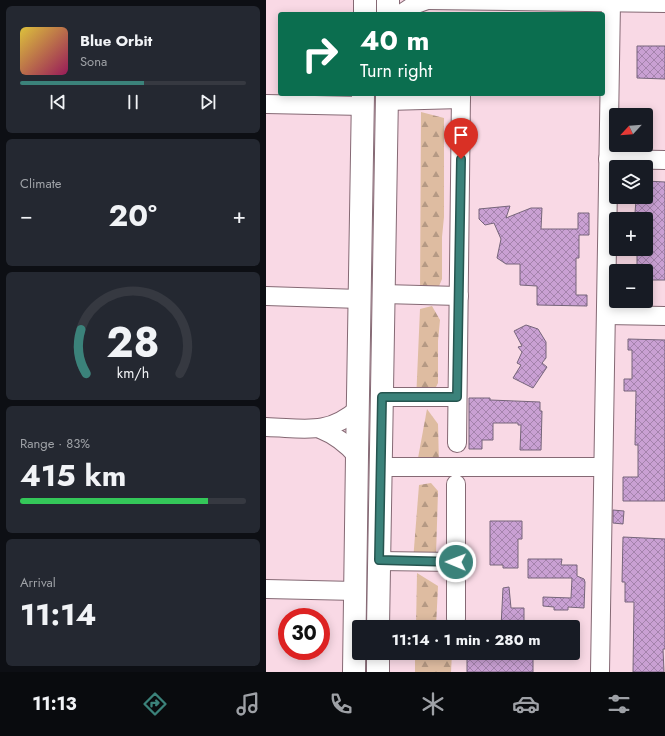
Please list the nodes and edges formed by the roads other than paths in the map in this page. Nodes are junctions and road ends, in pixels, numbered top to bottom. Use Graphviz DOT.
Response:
graph roads {
  1 [pos="365,0"];
  2 [pos="388,0"];
  3 [pos="426,0"];
  4 [pos="611,2"];
  5 [pos="665,3"];
  6 [pos="365,12"];
  7 [pos="388,12"];
  8 [pos="404,12"];
  9 [pos="461,96"];
  10 [pos="387,98"];
  11 [pos="363,100"];
  12 [pos="266,104"];
  13 [pos="608,159"];
  14 [pos="665,160"];
  15 [pos="361,189"];
  16 [pos="384,258"];
  17 [pos="383,294"];
  18 [pos="266,296"];
  19 [pos="459,296"];
  20 [pos="360,300"];
  21 [pos="606,315"];
  22 [pos="665,316"];
  23 [pos="382,397"];
  24 [pos="457,397"];
  25 [pos="358,409"];
  26 [pos="266,427"];
  27 [pos="320,429"];
  28 [pos="457,443"];
  29 [pos="357,456"];
  30 [pos="381,467"];
  31 [pos="603,467"];
  32 [pos="456,484"];
  33 [pos="380,507"];
  34 [pos="379,560"];
  35 [pos="456,562"];
  36 [pos="266,589"];
  37 [pos="356,591"];
  38 [pos="456,619"];
  39 [pos="378,620"];
  40 [pos="378,660"];
  41 [pos="354,672"];
  42 [pos="378,672"];
  43 [pos="600,672"];
  1 -- 6 [label="main road"];
  2 -- 7 [label="main road"];
  3 -- 4 [label="street"];
  3 -- 8 [label="street"];
  4 -- 5 [label="street"];
  4 -- 13 [label="street"];
  9 -- 10 [label="street"];
  9 -- 19 [label="street"];
  10 -- 16 [label="main road"];
  11 -- 12 [label="street"];
  11 -- 15 [label="main road"];
  13 -- 14 [label="street"];
  13 -- 21 [label="street"];
  15 -- 16 [label="main road"];
  15 -- 20 [label="main road"];
  16 -- 17 [label="main road"];
  17 -- 19 [label="street"];
  17 -- 23 [label="main road"];
  18 -- 20 [label="street"];
  19 -- 24 [label="street"];
  20 -- 25 [label="main road"];
  21 -- 22 [label="street"];
  21 -- 31 [label="street"];
  23 -- 24 [label="street"];
  23 -- 30 [label="main road"];
  24 -- 28 [label="street"];
  25 -- 27 [label="street"];
  25 -- 29 [label="main road"];
  26 -- 27 [label="street"];
  27 -- 29 [label="street"];
  29 -- 33 [label="main road"];
  29 -- 37 [label="main road"];
  30 -- 31 [label="street"];
  30 -- 33 [label="main road"];
  31 -- 43 [label="street"];
  32 -- 35 [label="street"];
  33 -- 34 [label="main road"];
  34 -- 35 [label="street"];
  34 -- 39 [label="main road"];
  35 -- 38 [label="street"];
  36 -- 37 [label="street"];
  37 -- 41 [label="main road"];
  40 -- 42 [label="main road"];
}
